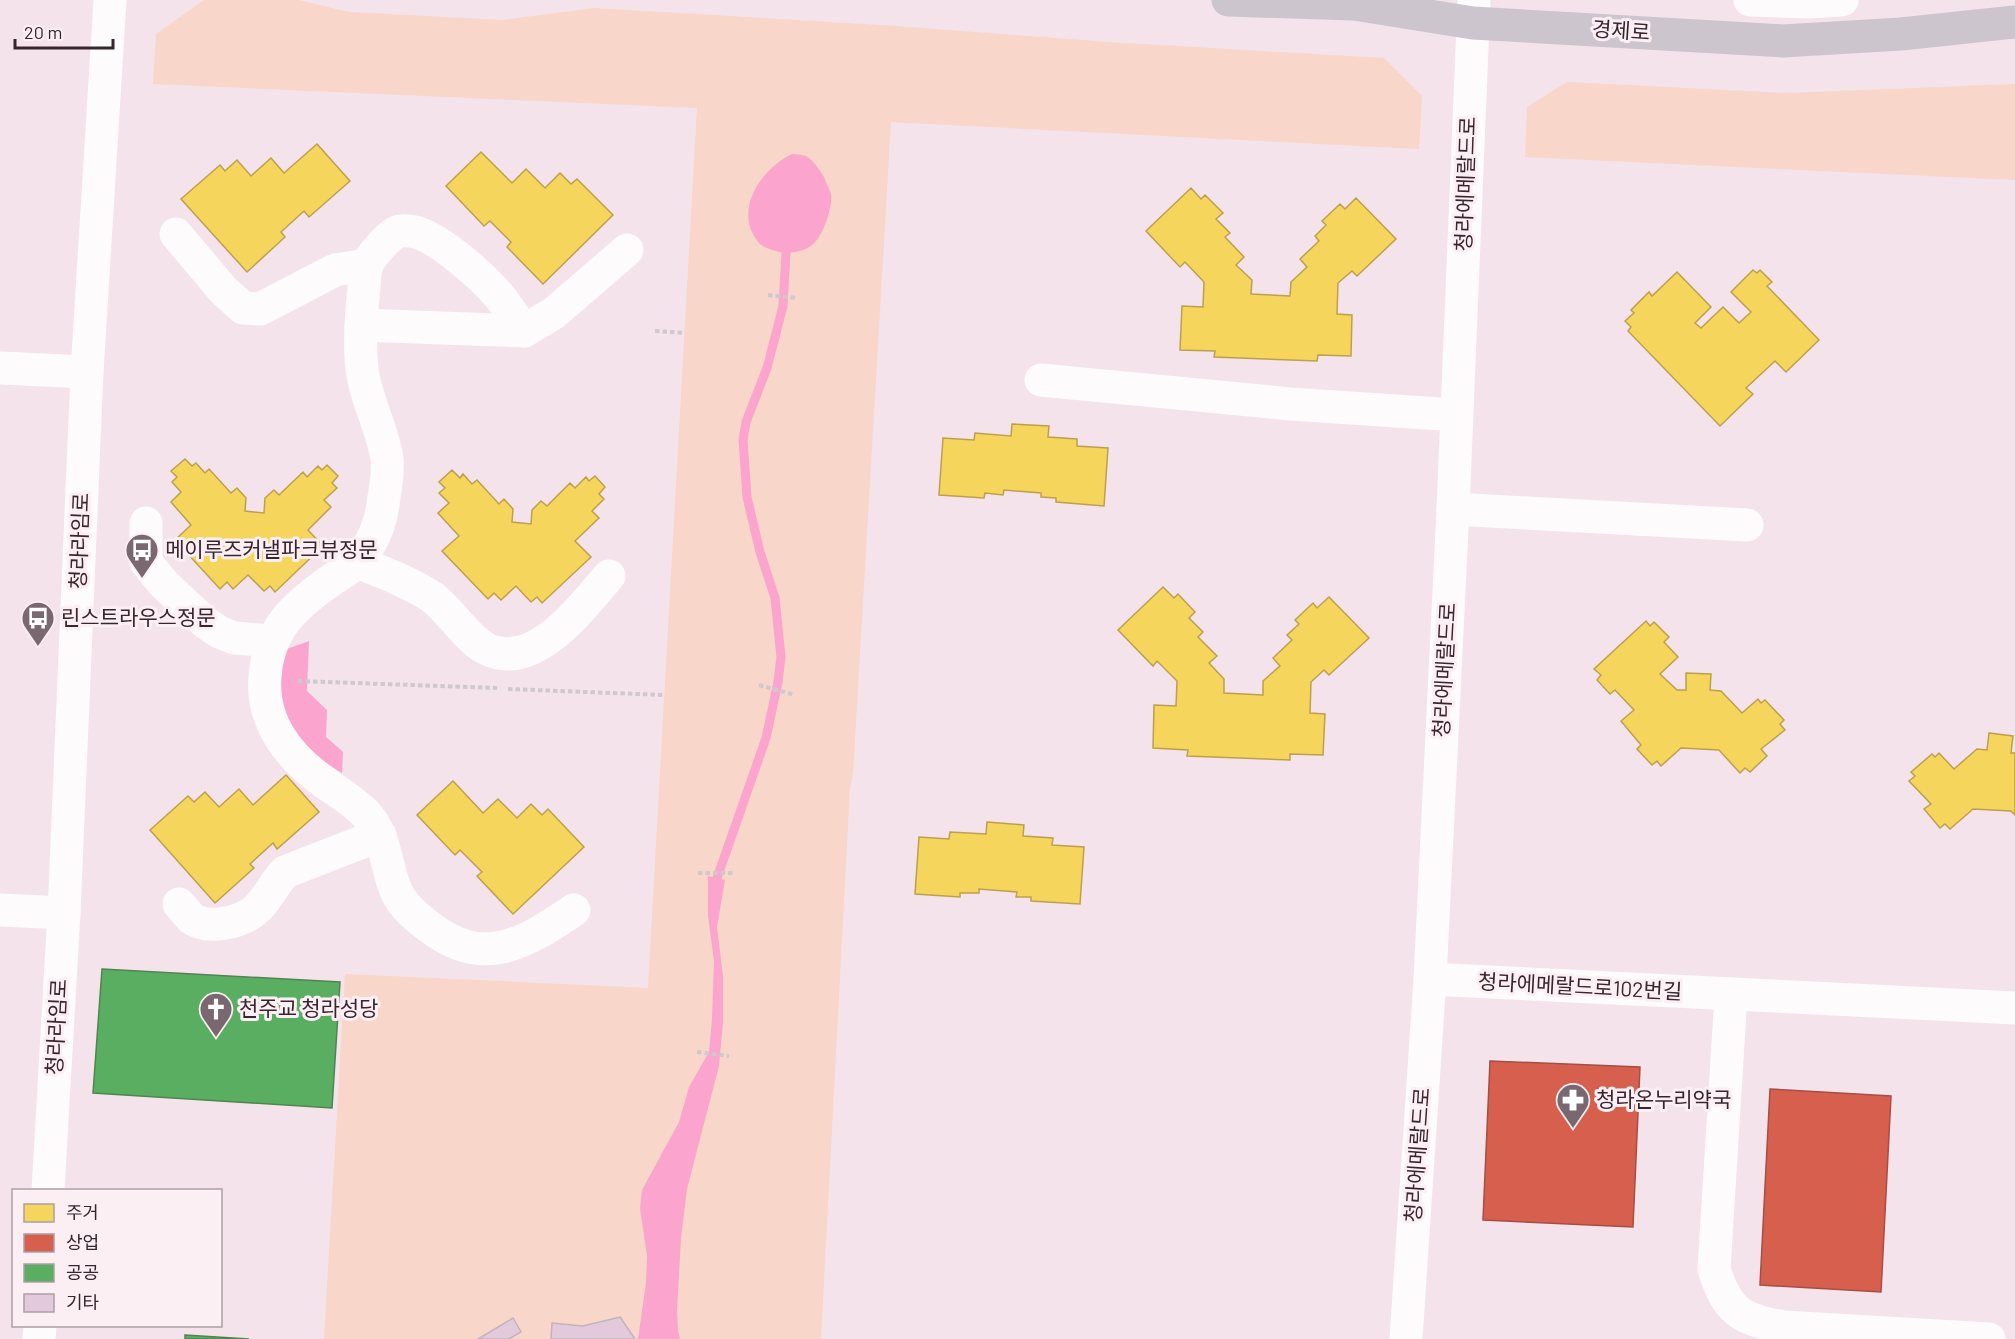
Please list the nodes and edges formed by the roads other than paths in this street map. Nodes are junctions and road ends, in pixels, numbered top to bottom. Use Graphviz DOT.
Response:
graph roads {
  1 [pos="110,0"];
  2 [pos="1228,0"];
  3 [pos="1432,0"];
  4 [pos="1750,0"];
  5 [pos="1842,0"];
  6 [pos="1474,11"];
  7 [pos="2015,22"];
  8 [pos="176,234"];
  9 [pos="627,250"];
  10 [pos="367,265"];
  11 [pos="361,325"];
  12 [pos="524,331"];
  13 [pos="0,368"];
  14 [pos="87,372"];
  15 [pos="1041,380"];
  16 [pos="1456,415"];
  17 [pos="1453,509"];
  18 [pos="146,523"];
  19 [pos="1747,525"];
  20 [pos="357,562"];
  21 [pos="609,576"];
  22 [pos="272,641"];
  23 [pos="380,835"];
  24 [pos="179,904"];
  25 [pos="0,910"];
  26 [pos="574,910"];
  27 [pos="64,913"];
  28 [pos="1430,979"];
  29 [pos="1731,995"];
  30 [pos="2015,1008"];
  31 [pos="48,1189"];
  32 [pos="1406,1339"];
  33 [pos="1989,1339"];
  1 -- 14 [label="street, 청라라임로"];
  2 -- 6 [label="main road, 경제로"];
  3 -- 6 [label="street"];
  4 -- 5 [label="street"];
  6 -- 7 [label="main road, 경제로"];
  6 -- 16 [label="street, 청라에메랄드로"];
  8 -- 10 [label="street"];
  9 -- 12 [label="street"];
  10 -- 11 [label="street"];
  10 -- 12 [label="street"];
  11 -- 12 [label="street"];
  11 -- 20 [label="street"];
  13 -- 14 [label="street"];
  14 -- 27 [label="street, 청라라임로"];
  15 -- 16 [label="street"];
  16 -- 17 [label="street, 청라에메랄드로"];
  17 -- 19 [label="street"];
  17 -- 28 [label="street, 청라에메랄드로"];
  18 -- 22 [label="street"];
  20 -- 21 [label="street"];
  20 -- 22 [label="street"];
  22 -- 23 [label="street"];
  23 -- 24 [label="street"];
  23 -- 26 [label="street"];
  25 -- 27 [label="street"];
  27 -- 31 [label="street, 청라라임로"];
  28 -- 29 [label="street, 청라에메랄드로102번길"];
  28 -- 32 [label="street, 청라에메랄드로"];
  29 -- 30 [label="street, 청라에메랄드로102번길"];
  29 -- 33 [label="street"];
}
